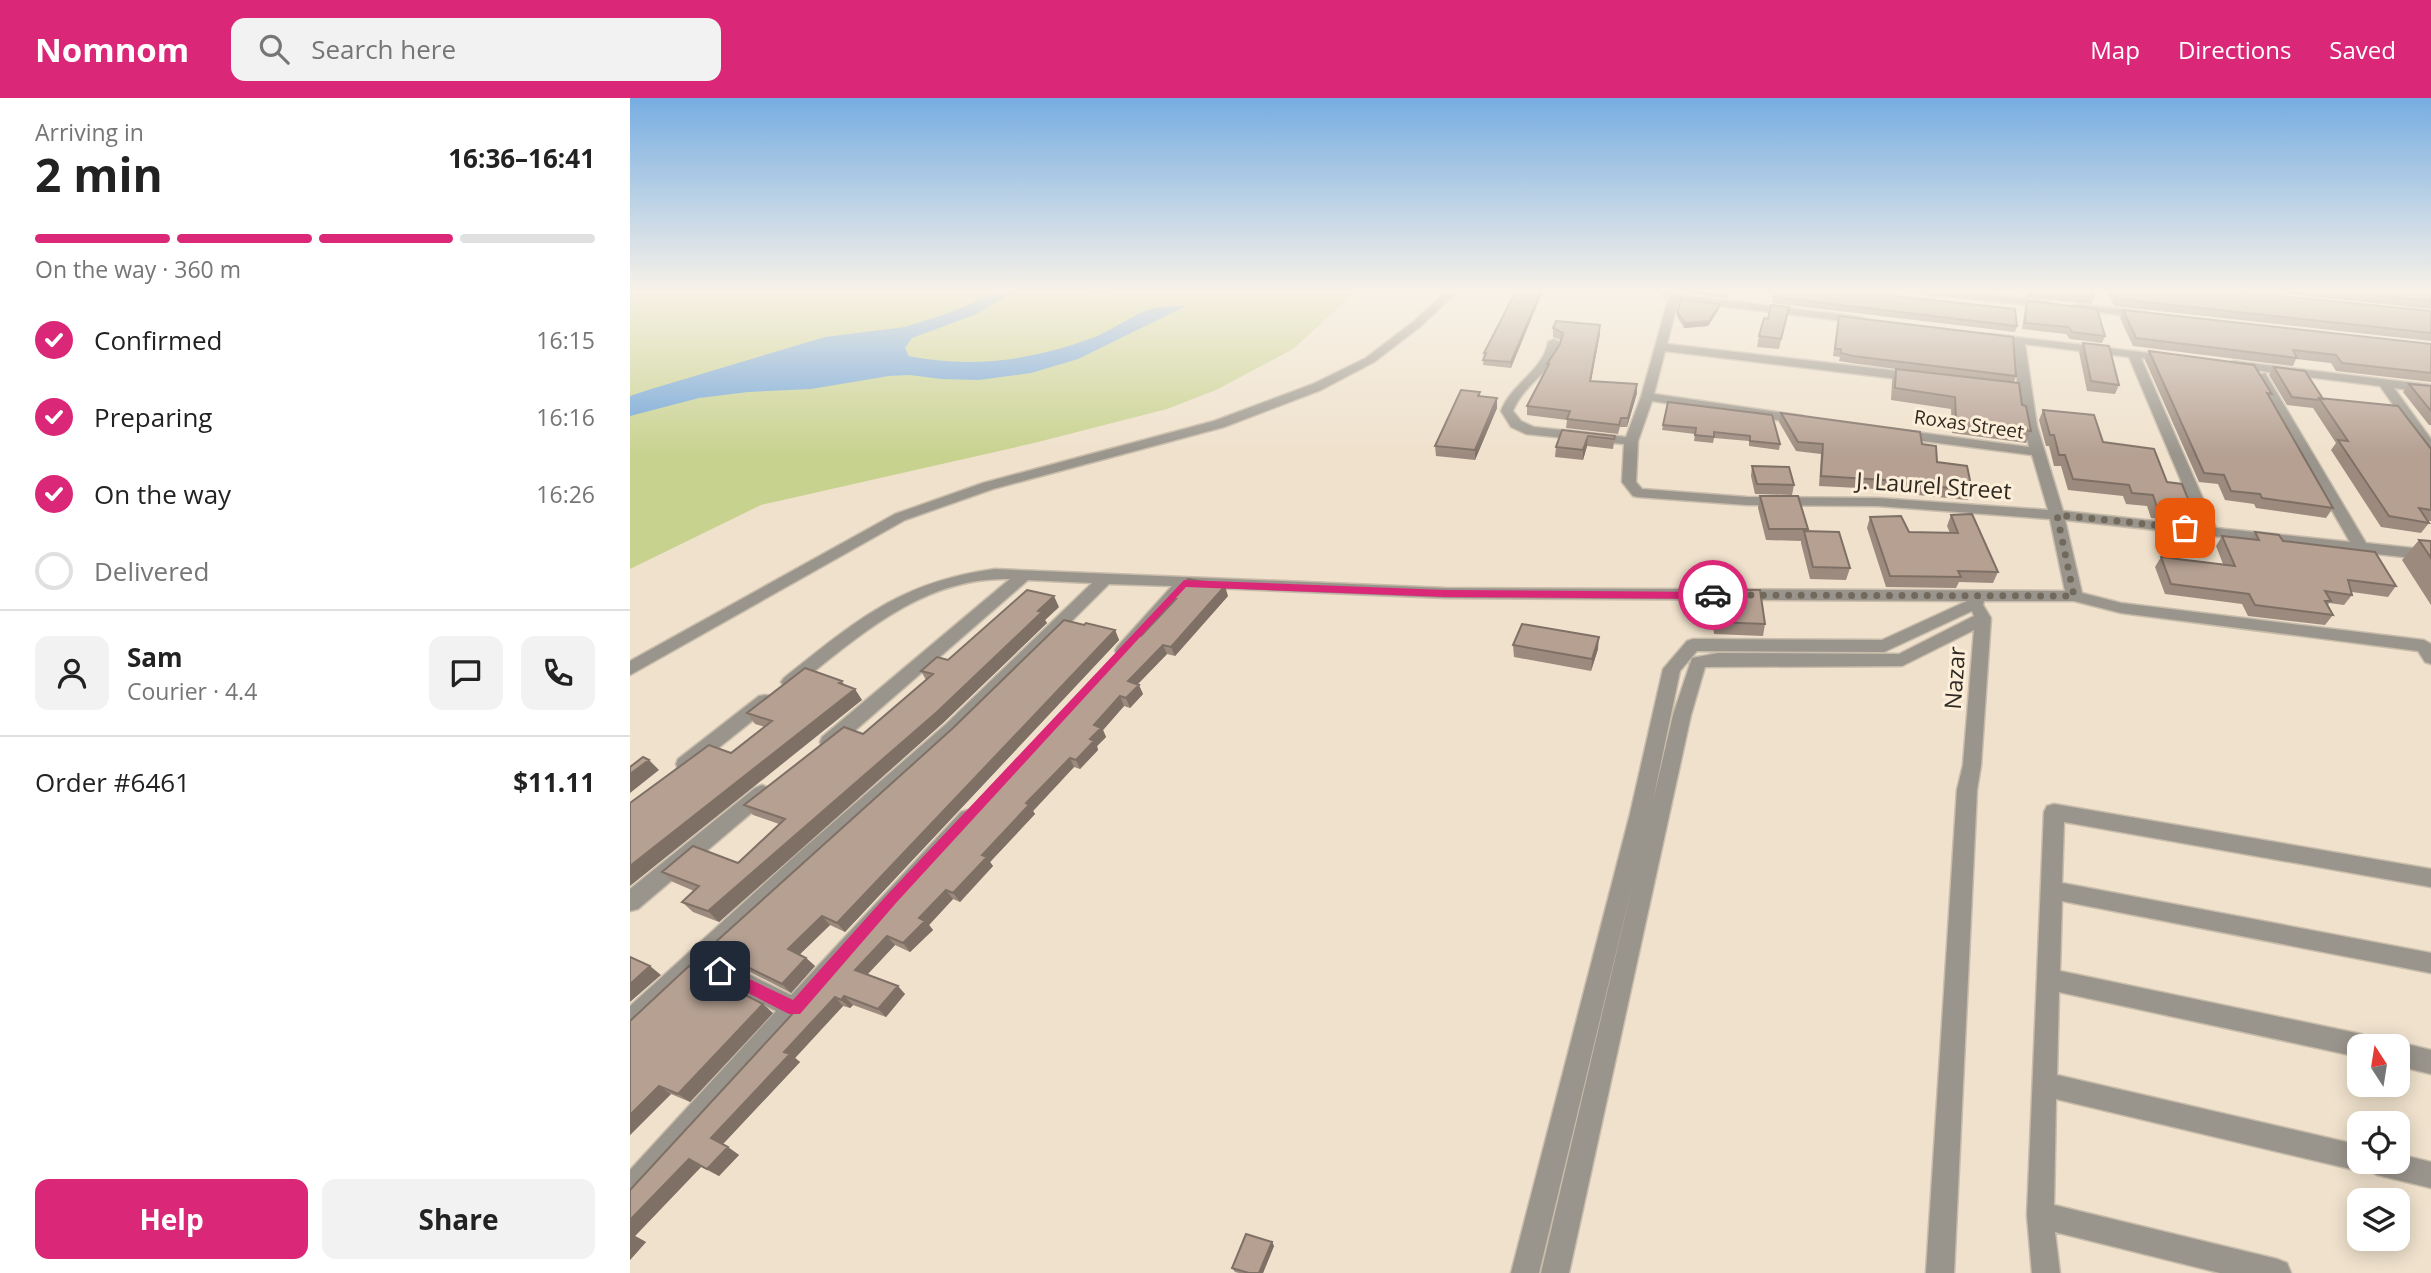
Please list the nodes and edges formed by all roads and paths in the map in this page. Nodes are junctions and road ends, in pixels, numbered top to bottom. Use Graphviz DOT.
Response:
graph roads {
  1 [pos="1388,346"];
  2 [pos="1554,346"];
  3 [pos="1662,346"];
  4 [pos="2019,346"];
  5 [pos="2059,346"];
  6 [pos="2134,355"];
  7 [pos="2188,360"];
  8 [pos="2215,363"];
  9 [pos="2255,367"];
  10 [pos="1926,378"];
  11 [pos="2384,383"];
  12 [pos="2431,389"];
  13 [pos="1647,397"];
  14 [pos="1818,422"];
  15 [pos="1883,432"];
  16 [pos="1631,441"];
  17 [pos="2431,448"];
  18 [pos="2037,452"];
  19 [pos="2057,515"];
  20 [pos="2210,531"];
  21 [pos="2361,547"];
  22 [pos="2431,555"];
  23 [pos="1026,574"];
  24 [pos="1105,578"];
  25 [pos="1184,583"];
  26 [pos="2074,596"];
  27 [pos="1978,605"];
  28 [pos="2431,659"];
  29 [pos="630,670"];
  30 [pos="1104,671"];
  31 [pos="809,757"];
  32 [pos="668,777"];
  33 [pos="776,783"];
  34 [pos="985,799"];
  35 [pos="2431,878"];
  36 [pos="2051,890"];
  37 [pos="630,902"];
  38 [pos="695,959"];
  39 [pos="2431,963"];
  40 [pos="2048,979"];
  41 [pos="795,1009"];
  42 [pos="630,1021"];
  43 [pos="2347,1043"];
  44 [pos="1592,1052"];
  45 [pos="2410,1058"];
  46 [pos="2431,1062"];
  47 [pos="2045,1084"];
  48 [pos="2347,1155"];
  49 [pos="2410,1170"];
  50 [pos="2431,1175"];
  51 [pos="630,1189"];
  52 [pos="2040,1215"];
  53 [pos="1534,1240"];
  54 [pos="1557,1261"];
  55 [pos="1525,1273"];
  56 [pos="1940,1273"];
  57 [pos="2046,1273"];
  58 [pos="2277,1273"];
  1 -- 29 [label="street"];
  2 -- 16 [label="street"];
  3 -- 10 [label="street"];
  3 -- 13 [label="street, J. Laurel Street"];
  4 -- 18 [label="street"];
  5 -- 6 [label="street"];
  6 -- 7 [label="street"];
  6 -- 20 [label="street"];
  8 -- 9 [label="street"];
  9 -- 11 [label="street"];
  9 -- 21 [label="street"];
  11 -- 12 [label="street"];
  11 -- 17 [label="street"];
  13 -- 14 [label="street"];
  13 -- 16 [label="street, J. Laurel Street"];
  15 -- 18 [label="street, Roxas Street"];
  16 -- 19 [label="street, J. Laurel Street"];
  18 -- 19 [label="street"];
  19 -- 20 [label="street, J. Laurel Street"];
  19 -- 26 [label="street"];
  20 -- 21 [label="street, J. Laurel Street"];
  21 -- 22 [label="street, J. Laurel Street"];
  23 -- 24 [label="street"];
  23 -- 31 [label="street"];
  23 -- 32 [label="street"];
  24 -- 25 [label="street"];
  24 -- 38 [label="street"];
  25 -- 27 [label="street"];
  25 -- 30 [label="street"];
  26 -- 27 [label="street"];
  26 -- 28 [label="street"];
  27 -- 44 [label="street"];
  27 -- 56 [label="street, Nazar"];
  33 -- 37 [label="street"];
  34 -- 41 [label="street"];
  35 -- 36 [label="street"];
  36 -- 39 [label="street"];
  36 -- 40 [label="street"];
  38 -- 41 [label="street"];
  38 -- 42 [label="street"];
  40 -- 43 [label="street"];
  40 -- 47 [label="street"];
  41 -- 51 [label="street"];
  44 -- 53 [label="street"];
  44 -- 54 [label="street"];
  45 -- 46 [label="street"];
  47 -- 48 [label="street"];
  47 -- 52 [label="street"];
  49 -- 50 [label="street"];
  52 -- 57 [label="street"];
  52 -- 58 [label="street"];
  53 -- 54 [label="street"];
  53 -- 55 [label="street"];
}
